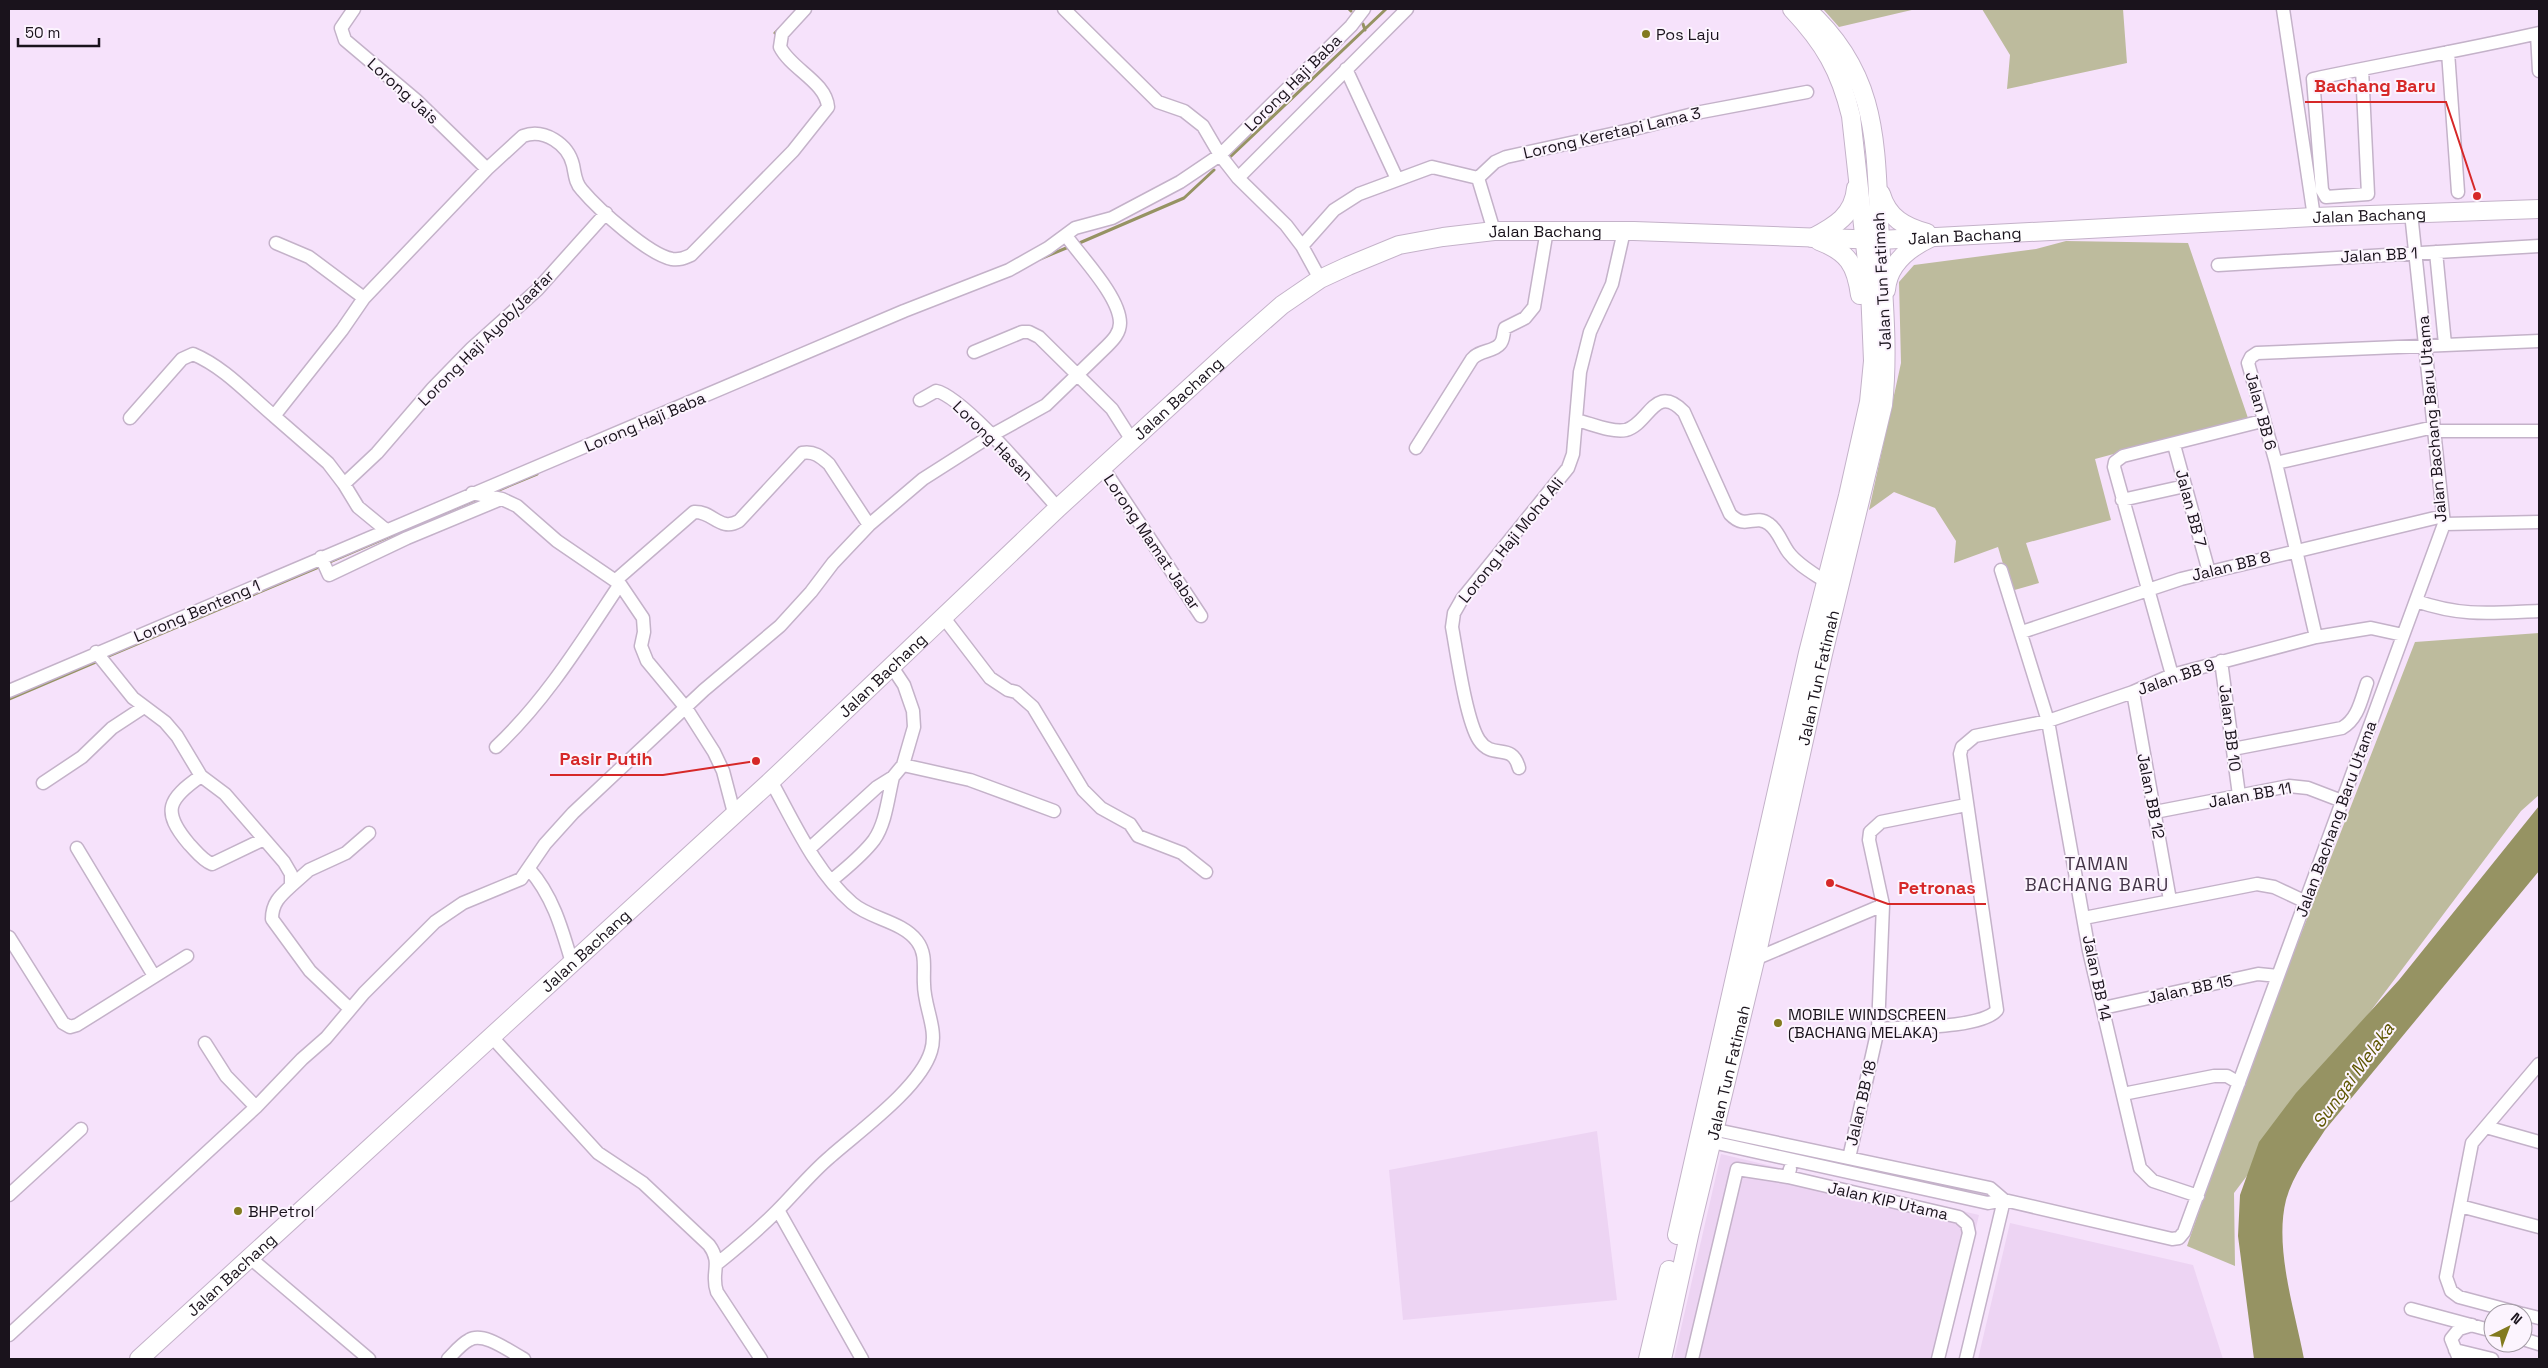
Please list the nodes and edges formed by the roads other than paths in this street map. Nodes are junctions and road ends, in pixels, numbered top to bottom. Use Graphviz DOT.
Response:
graph roads {
  1 [pos="354,9"];
  2 [pos="805,9"];
  3 [pos="1064,9"];
  4 [pos="1364,9"];
  5 [pos="1407,9"];
  6 [pos="1792,9"];
  7 [pos="1806,9"];
  8 [pos="2283,9"];
  9 [pos="2538,33"];
  10 [pos="2448,52"];
  11 [pos="1346,69"];
  12 [pos="2362,69"];
  13 [pos="2539,71"];
  14 [pos="1807,92"];
  15 [pos="1220,155"];
  16 [pos="1877,167"];
  17 [pos="487,169"];
  18 [pos="1857,176"];
  19 [pos="1238,178"];
  20 [pos="1478,178"];
  21 [pos="1397,179"];
  22 [pos="2458,192"];
  23 [pos="2539,209"];
  24 [pos="606,213"];
  25 [pos="2411,213"];
  26 [pos="2314,217"];
  27 [pos="1546,230"];
  28 [pos="1494,231"];
  29 [pos="1624,231"];
  30 [pos="1935,236"];
  31 [pos="1811,238"];
  32 [pos="1873,240"];
  33 [pos="1071,242"];
  34 [pos="276,244"];
  35 [pos="1302,246"];
  36 [pos="2539,246"];
  37 [pos="2415,252"];
  38 [pos="2436,252"];
  39 [pos="2218,265"];
  40 [pos="1320,279"];
  41 [pos="364,298"];
  42 [pos="1885,304"];
  43 [pos="1872,340"];
  44 [pos="2539,341"];
  45 [pos="2445,344"];
  46 [pos="2425,345"];
  47 [pos="974,352"];
  48 [pos="1078,375"];
  49 [pos="920,400"];
  50 [pos="274,416"];
  51 [pos="130,418"];
  52 [pos="1576,420"];
  53 [pos="2262,421"];
  54 [pos="2434,429"];
  55 [pos="2539,431"];
  56 [pos="992,435"];
  57 [pos="1133,442"];
  58 [pos="2174,445"];
  59 [pos="1416,448"];
  60 [pos="2276,463"];
  61 [pos="1103,468"];
  62 [pos="344,484"];
  63 [pos="2185,486"];
  64 [pos="476,494"];
  65 [pos="500,498"];
  66 [pos="2122,500"];
  67 [pos="1058,508"];
  68 [pos="2444,520"];
  69 [pos="2539,522"];
  70 [pos="869,525"];
  71 [pos="386,530"];
  72 [pos="2297,550"];
  73 [pos="323,562"];
  74 [pos="2001,570"];
  75 [pos="2209,572"];
  76 [pos="618,582"];
  77 [pos="1826,582"];
  78 [pos="2147,588"];
  79 [pos="2416,601"];
  80 [pos="2539,611"];
  81 [pos="1202,616"];
  82 [pos="944,618"];
  83 [pos="2022,632"];
  84 [pos="2403,635"];
  85 [pos="2316,637"];
  86 [pos="97,654"];
  87 [pos="2221,661"];
  88 [pos="892,667"];
  89 [pos="2172,675"];
  90 [pos="2367,683"];
  91 [pos="9,691"];
  92 [pos="2133,692"];
  93 [pos="144,707"];
  94 [pos="686,708"];
  95 [pos="2048,721"];
  96 [pos="496,748"];
  97 [pos="2232,749"];
  98 [pos="903,765"];
  99 [pos="1519,768"];
  100 [pos="201,776"];
  101 [pos="893,777"];
  102 [pos="771,781"];
  103 [pos="43,783"];
  104 [pos="2239,795"];
  105 [pos="2342,801"];
  106 [pos="1966,804"];
  107 [pos="1054,810"];
  108 [pos="2156,812"];
  109 [pos="734,814"];
  110 [pos="368,833"];
  111 [pos="264,839"];
  112 [pos="77,848"];
  113 [pos="809,849"];
  114 [pos="529,869"];
  115 [pos="1206,872"];
  116 [pos="831,881"];
  117 [pos="292,886"];
  118 [pos="2170,900"];
  119 [pos="2306,902"];
  120 [pos="1883,904"];
  121 [pos="2084,918"];
  122 [pos="9,938"];
  123 [pos="187,956"];
  124 [pos="1756,959"];
  125 [pos="572,963"];
  126 [pos="154,976"];
  127 [pos="2278,976"];
  128 [pos="2103,1008"];
  129 [pos="350,1009"];
  130 [pos="1878,1028"];
  131 [pos="491,1036"];
  132 [pos="205,1043"];
  133 [pos="2539,1064"];
  134 [pos="2239,1083"];
  135 [pos="2122,1094"];
  136 [pos="256,1106"];
  137 [pos="2486,1127"];
  138 [pos="80,1129"];
  139 [pos="1705,1134"];
  140 [pos="2539,1142"];
  141 [pos="1849,1158"];
  142 [pos="1792,1160"];
  143 [pos="1788,1177"];
  144 [pos="9,1195"];
  145 [pos="2198,1196"];
  146 [pos="2004,1200"];
  147 [pos="2460,1206"];
  148 [pos="778,1210"];
  149 [pos="2539,1227"];
  150 [pos="249,1258"];
  151 [pos="718,1264"];
  152 [pos="2483,1304"];
  153 [pos="2411,1309"];
  154 [pos="2472,1325"];
  155 [pos="2483,1328"];
  156 [pos="9,1335"];
  157 [pos="2457,1354"];
  158 [pos="139,1359"];
  159 [pos="369,1359"];
  160 [pos="448,1359"];
  161 [pos="524,1359"];
  162 [pos="761,1359"];
  163 [pos="862,1359"];
  164 [pos="1648,1359"];
  165 [pos="1662,1359"];
  166 [pos="1692,1359"];
  167 [pos="1938,1359"];
  168 [pos="1966,1359"];
  169 [pos="2492,1359"];
  1 -- 17 [label="street, Lorong Jais"];
  2 -- 24 [label="street"];
  3 -- 15 [label="street"];
  4 -- 15 [label="street, Lorong Haji Baba"];
  5 -- 11 [label="street"];
  6 -- 18 [label="main road, Jalan Tun Fatimah"];
  7 -- 16 [label="main road, Jalan Tun Fatimah"];
  8 -- 26 [label="street"];
  9 -- 10 [label="street"];
  9 -- 13 [label="street"];
  10 -- 12 [label="street"];
  10 -- 22 [label="street"];
  11 -- 19 [label="street"];
  11 -- 21 [label="street"];
  12 -- 12 [label="street"];
  14 -- 20 [label="street, Lorong Keretapi Lama 3"];
  15 -- 19 [label="street"];
  15 -- 33 [label="street, Lorong Haji Baba"];
  16 -- 30 [label="main road"];
  16 -- 32 [label="main road, Jalan Tun Fatimah"];
  17 -- 24 [label="street"];
  17 -- 41 [label="street"];
  18 -- 31 [label="main road"];
  18 -- 32 [label="main road, Jalan Tun Fatimah"];
  19 -- 35 [label="street"];
  20 -- 21 [label="street"];
  20 -- 28 [label="street"];
  21 -- 35 [label="street"];
  23 -- 25 [label="main road, Jalan Bachang"];
  24 -- 62 [label="street, Lorong Haji Ayob/Jaafar"];
  25 -- 26 [label="main road, Jalan Bachang"];
  25 -- 37 [label="street, Jalan Bachang Baru Utama"];
  26 -- 30 [label="main road, Jalan Bachang"];
  27 -- 28 [label="main road, Jalan Bachang"];
  27 -- 29 [label="main road, Jalan Bachang"];
  27 -- 59 [label="street"];
  28 -- 40 [label="main road, Jalan Bachang"];
  29 -- 31 [label="main road, Jalan Bachang"];
  29 -- 52 [label="street, Lorong Haji Mohd Ali"];
  30 -- 32 [label="main road, Jalan Bachang"];
  30 -- 42 [label="main road"];
  31 -- 32 [label="main road, Jalan Bachang"];
  31 -- 43 [label="main road"];
  32 -- 42 [label="main road, Jalan Tun Fatimah"];
  32 -- 43 [label="main road, Jalan Tun Fatimah"];
  33 -- 48 [label="street"];
  33 -- 64 [label="street, Lorong Haji Baba"];
  34 -- 41 [label="street"];
  35 -- 40 [label="street"];
  36 -- 38 [label="street, Jalan BB 1"];
  37 -- 38 [label="street, Jalan BB 1"];
  37 -- 39 [label="street, Jalan BB 1"];
  37 -- 46 [label="street, Jalan Bachang Baru Utama"];
  38 -- 45 [label="street"];
  40 -- 57 [label="main road, Jalan Bachang"];
  41 -- 50 [label="street"];
  42 -- 124 [label="main road, Jalan Tun Fatimah"];
  43 -- 77 [label="main road, Jalan Tun Fatimah"];
  44 -- 45 [label="street"];
  45 -- 46 [label="street"];
  46 -- 53 [label="street, Jalan BB 6"];
  46 -- 54 [label="street, Jalan Bachang Baru Utama"];
  47 -- 48 [label="street"];
  48 -- 56 [label="street"];
  48 -- 57 [label="street"];
  49 -- 56 [label="street, Lorong Hasan"];
  50 -- 51 [label="street"];
  50 -- 62 [label="street"];
  52 -- 77 [label="street"];
  52 -- 99 [label="street, Lorong Haji Mohd Ali"];
  53 -- 58 [label="street"];
  53 -- 60 [label="street, Jalan BB 6"];
  54 -- 55 [label="street"];
  54 -- 60 [label="street"];
  54 -- 68 [label="street, Jalan Bachang Baru Utama"];
  56 -- 67 [label="street, Lorong Hasan"];
  56 -- 70 [label="street"];
  57 -- 61 [label="main road, Jalan Bachang"];
  58 -- 63 [label="street, Jalan BB 7"];
  58 -- 66 [label="street"];
  60 -- 72 [label="street, Jalan BB 6"];
  61 -- 67 [label="main road, Jalan Bachang"];
  61 -- 81 [label="street, Lorong Mamat Jabar"];
  62 -- 71 [label="street"];
  63 -- 66 [label="street"];
  63 -- 75 [label="street, Jalan BB 7"];
  64 -- 65 [label="street"];
  64 -- 71 [label="street, Lorong Haji Baba"];
  65 -- 73 [label="street"];
  65 -- 76 [label="street"];
  66 -- 78 [label="street"];
  67 -- 82 [label="main road, Jalan Bachang"];
  68 -- 69 [label="street, Jalan BB 8"];
  68 -- 72 [label="street, Jalan BB 8"];
  68 -- 79 [label="street, Jalan Bachang Baru Utama"];
  70 -- 76 [label="street"];
  70 -- 94 [label="street"];
  71 -- 73 [label="street, Lorong Benteng 1"];
  72 -- 75 [label="street, Jalan BB 8"];
  72 -- 85 [label="street, Jalan BB 6"];
  73 -- 86 [label="street, Lorong Benteng 1"];
  74 -- 83 [label="street, Jalan BB 14"];
  75 -- 78 [label="street, Jalan BB 8"];
  76 -- 94 [label="street"];
  76 -- 96 [label="street"];
  77 -- 139 [label="main road, Jalan Tun Fatimah"];
  78 -- 83 [label="street, Jalan BB 8"];
  78 -- 89 [label="street"];
  79 -- 80 [label="street"];
  79 -- 84 [label="street, Jalan Bachang Baru Utama"];
  82 -- 88 [label="main road, Jalan Bachang"];
  82 -- 115 [label="street"];
  83 -- 95 [label="street, Jalan BB 14"];
  84 -- 85 [label="street, Jalan BB 9"];
  84 -- 105 [label="street, Jalan Bachang Baru Utama"];
  85 -- 87 [label="street, Jalan BB 9"];
  86 -- 91 [label="street, Lorong Benteng 1"];
  86 -- 93 [label="street"];
  87 -- 89 [label="street, Jalan BB 9"];
  87 -- 97 [label="street, Jalan BB 10"];
  88 -- 98 [label="street"];
  88 -- 102 [label="main road, Jalan Bachang"];
  89 -- 92 [label="street, Jalan BB 9"];
  90 -- 97 [label="street"];
  92 -- 95 [label="street, Jalan BB 9"];
  92 -- 108 [label="street, Jalan BB 12"];
  93 -- 100 [label="street"];
  93 -- 103 [label="street"];
  94 -- 109 [label="street"];
  94 -- 114 [label="street"];
  95 -- 106 [label="street, Jalan BB 9"];
  95 -- 121 [label="street, Jalan BB 14"];
  97 -- 104 [label="street, Jalan BB 10"];
  98 -- 101 [label="street"];
  98 -- 107 [label="street"];
  100 -- 111 [label="street"];
  100 -- 111 [label="street"];
  101 -- 113 [label="street"];
  101 -- 116 [label="street"];
  102 -- 109 [label="main road, Jalan Bachang"];
  102 -- 113 [label="street"];
  104 -- 105 [label="street, Jalan BB 11"];
  104 -- 108 [label="street, Jalan BB 11"];
  105 -- 119 [label="street, Jalan Bachang Baru Utama"];
  106 -- 120 [label="street, Jalan BB 18"];
  106 -- 130 [label="street"];
  108 -- 118 [label="street, Jalan BB 12"];
  109 -- 125 [label="main road, Jalan Bachang"];
  110 -- 117 [label="street"];
  111 -- 117 [label="street"];
  112 -- 126 [label="street"];
  113 -- 116 [label="street"];
  114 -- 125 [label="street"];
  114 -- 129 [label="street"];
  116 -- 148 [label="street"];
  117 -- 129 [label="street"];
  118 -- 119 [label="street"];
  118 -- 121 [label="street"];
  119 -- 127 [label="street, Jalan Bachang Baru Utama"];
  120 -- 124 [label="street"];
  120 -- 130 [label="street, Jalan BB 18"];
  121 -- 128 [label="street, Jalan BB 14"];
  122 -- 126 [label="street"];
  123 -- 126 [label="street"];
  124 -- 139 [label="main road, Jalan Tun Fatimah"];
  125 -- 131 [label="main road, Jalan Bachang"];
  127 -- 128 [label="street, Jalan BB 15"];
  127 -- 134 [label="street, Jalan Bachang Baru Utama"];
  128 -- 135 [label="street, Jalan BB 14"];
  129 -- 136 [label="street"];
  130 -- 141 [label="street, Jalan BB 18"];
  131 -- 150 [label="main road, Jalan Bachang"];
  131 -- 151 [label="street"];
  132 -- 136 [label="street"];
  133 -- 137 [label="street"];
  134 -- 135 [label="street"];
  134 -- 145 [label="street, Jalan Bachang Baru Utama"];
  135 -- 145 [label="street, Jalan BB 14"];
  136 -- 156 [label="street"];
  137 -- 140 [label="street"];
  137 -- 147 [label="street"];
  138 -- 144 [label="street"];
  139 -- 141 [label="street"];
  139 -- 142 [label="street"];
  139 -- 164 [label="main road, Jalan Tun Fatimah"];
  139 -- 165 [label="main road, Jalan Tun Fatimah"];
  141 -- 146 [label="street"];
  142 -- 143 [label="street"];
  142 -- 146 [label="street"];
  143 -- 166 [label="street, Jalan KIP Utama"];
  143 -- 167 [label="street, Jalan KIP Utama"];
  145 -- 146 [label="street, Jalan Bachang Baru Utama"];
  146 -- 168 [label="street"];
  147 -- 149 [label="street"];
  147 -- 152 [label="street"];
  148 -- 151 [label="street"];
  148 -- 163 [label="street"];
  150 -- 158 [label="main road, Jalan Bachang"];
  150 -- 159 [label="street"];
  151 -- 162 [label="street"];
  153 -- 154 [label="street"];
  154 -- 155 [label="street"];
  154 -- 157 [label="street"];
  157 -- 169 [label="street"];
  160 -- 161 [label="street"];
}
